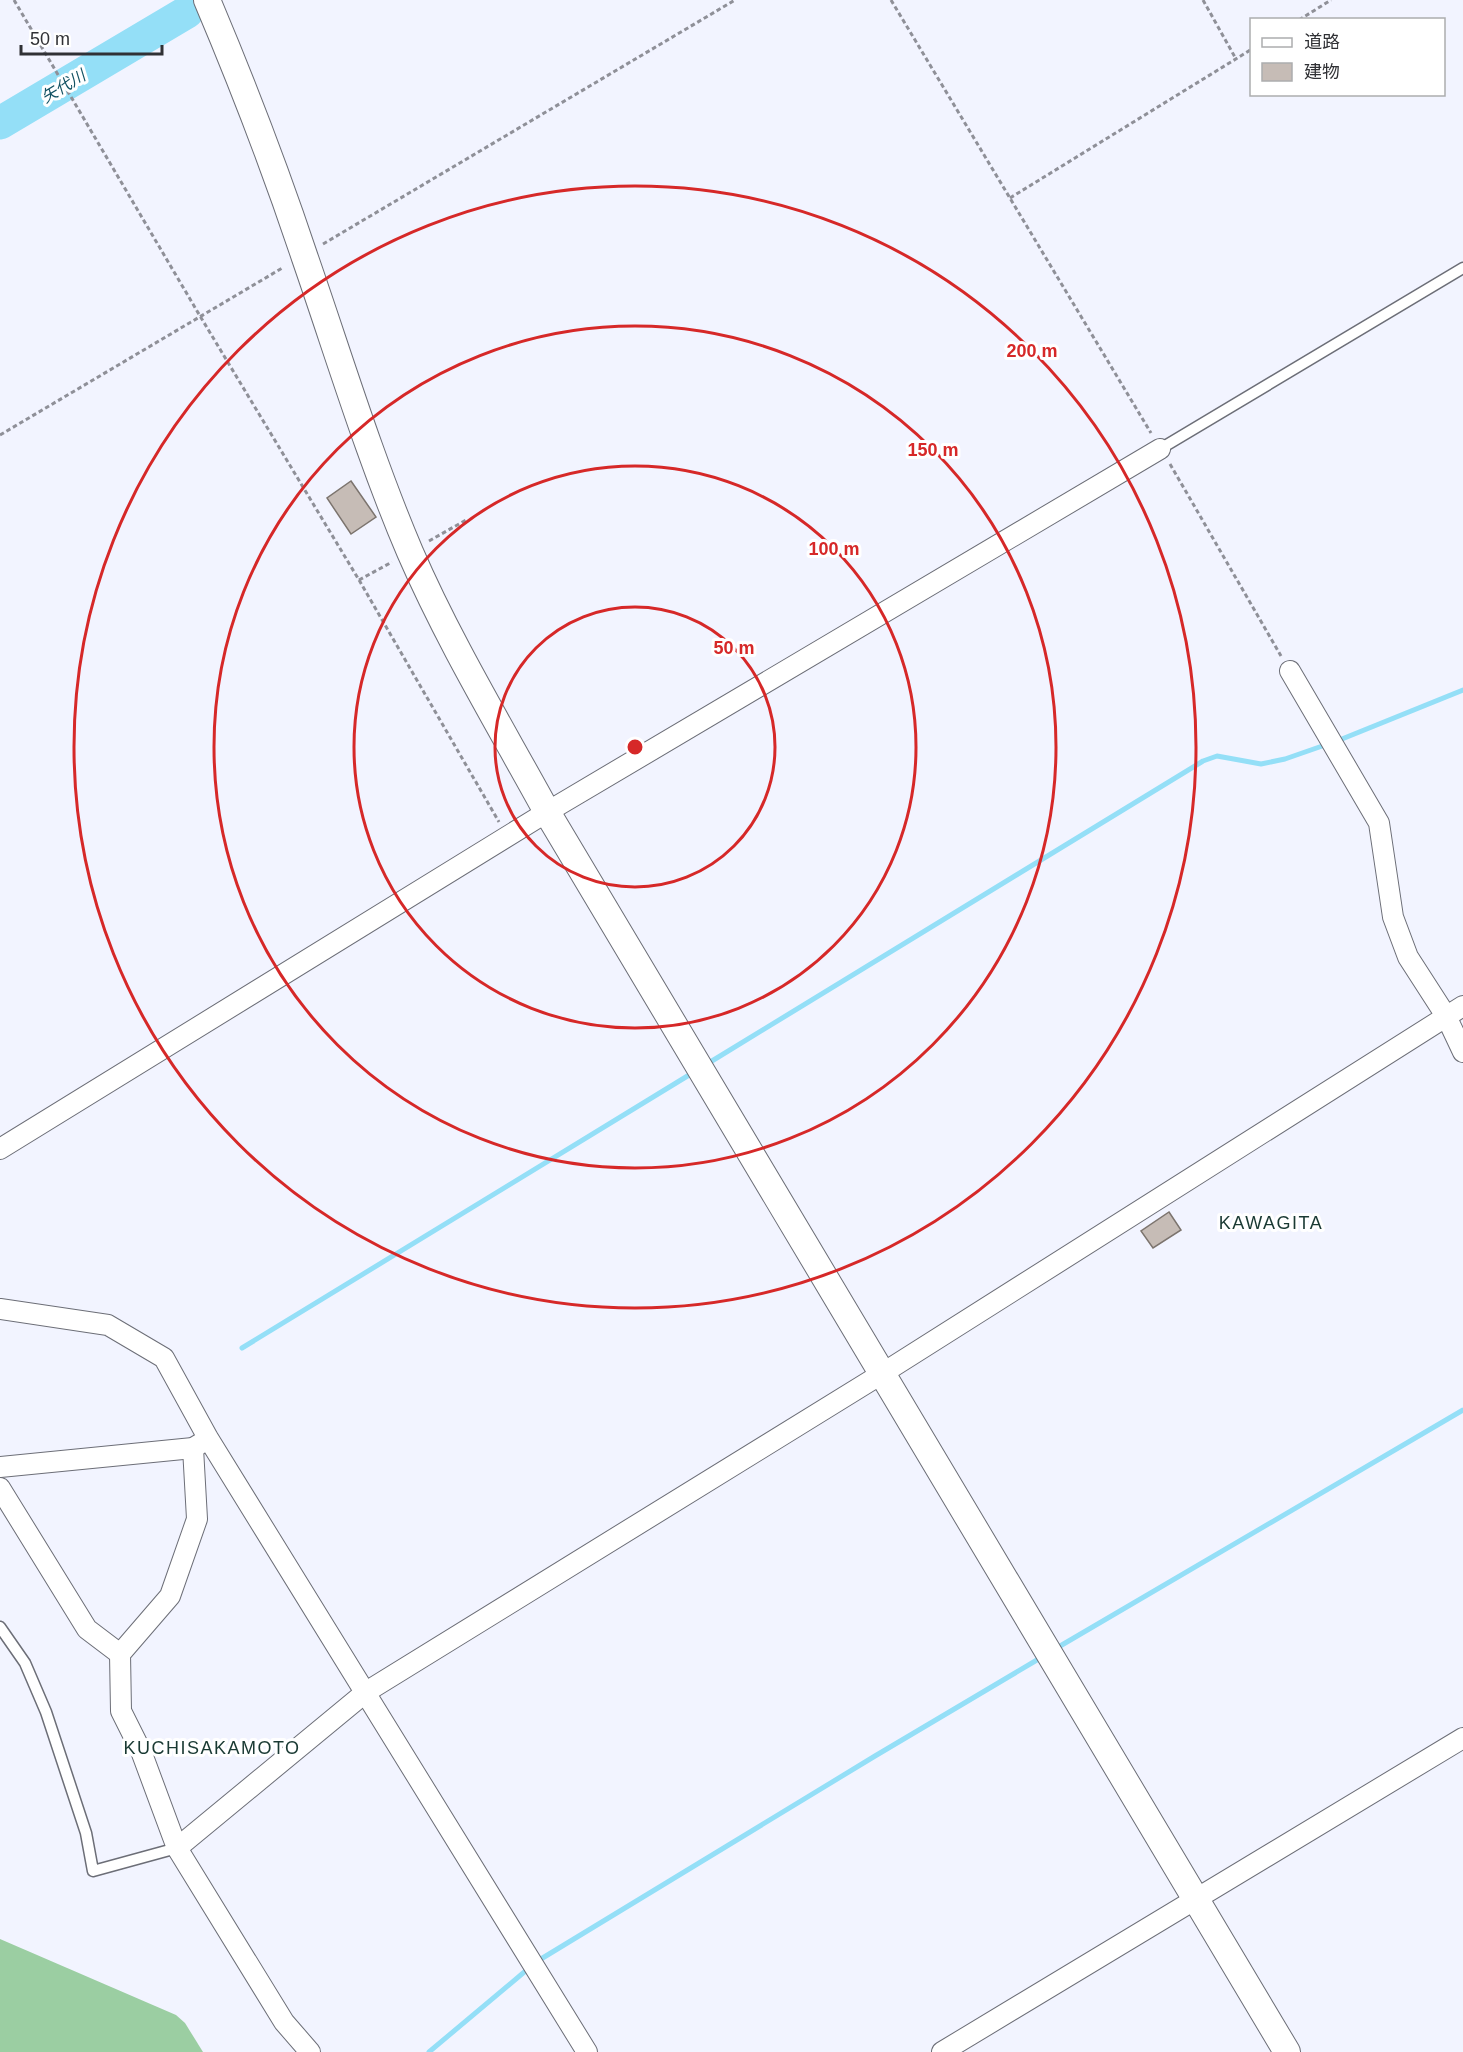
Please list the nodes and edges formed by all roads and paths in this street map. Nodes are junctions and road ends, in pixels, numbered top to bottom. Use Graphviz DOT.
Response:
graph roads {
  1 [pos="14,0"];
  2 [pos="207,0"];
  3 [pos="735,0"];
  4 [pos="891,0"];
  5 [pos="1203,0"];
  6 [pos="1331,0"];
  7 [pos="1302,18"];
  8 [pos="1250,50"];
  9 [pos="1236,59"];
  10 [pos="1010,198"];
  11 [pos="304,255"];
  12 [pos="1463,268"];
  13 [pos="200,316"];
  14 [pos="0,435"];
  15 [pos="1160,449"];
  16 [pos="1290,671"];
  17 [pos="548,812"];
  18 [pos="507,836"];
  19 [pos="1463,1006"];
  20 [pos="1446,1016"];
  21 [pos="1463,1052"];
  22 [pos="0,1149"];
  23 [pos="0,1309"];
  24 [pos="883,1373"];
  25 [pos="200,1443"];
  26 [pos="0,1467"];
  27 [pos="0,1488"];
  28 [pos="0,1627"];
  29 [pos="120,1654"];
  30 [pos="366,1692"];
  31 [pos="1463,1738"];
  32 [pos="177,1848"];
  33 [pos="1195,1899"];
  34 [pos="309,2052"];
  35 [pos="587,2052"];
  36 [pos="942,2052"];
  37 [pos="1287,2052"];
  1 -- 13 [label="path"];
  2 -- 11 [label="street"];
  3 -- 11 [label="path"];
  4 -- 10 [label="path"];
  5 -- 9 [label="path"];
  6 -- 7 [label="path"];
  8 -- 9 [label="path"];
  9 -- 10 [label="path"];
  10 -- 15 [label="path"];
  11 -- 13 [label="path"];
  11 -- 17 [label="street"];
  12 -- 15 [label="lane"];
  13 -- 14 [label="path"];
  13 -- 18 [label="path"];
  15 -- 16 [label="path"];
  15 -- 17 [label="street"];
  16 -- 20 [label="street"];
  17 -- 18 [label="street"];
  17 -- 24 [label="street"];
  18 -- 22 [label="street"];
  19 -- 20 [label="street"];
  20 -- 21 [label="street"];
  20 -- 24 [label="street"];
  23 -- 25 [label="street"];
  24 -- 30 [label="street"];
  24 -- 33 [label="street"];
  25 -- 26 [label="street"];
  25 -- 29 [label="street"];
  25 -- 30 [label="street"];
  27 -- 29 [label="street"];
  28 -- 32 [label="lane"];
  29 -- 32 [label="street"];
  30 -- 32 [label="street"];
  30 -- 35 [label="street"];
  31 -- 33 [label="street"];
  32 -- 34 [label="street"];
  33 -- 36 [label="street"];
  33 -- 37 [label="street"];
}
